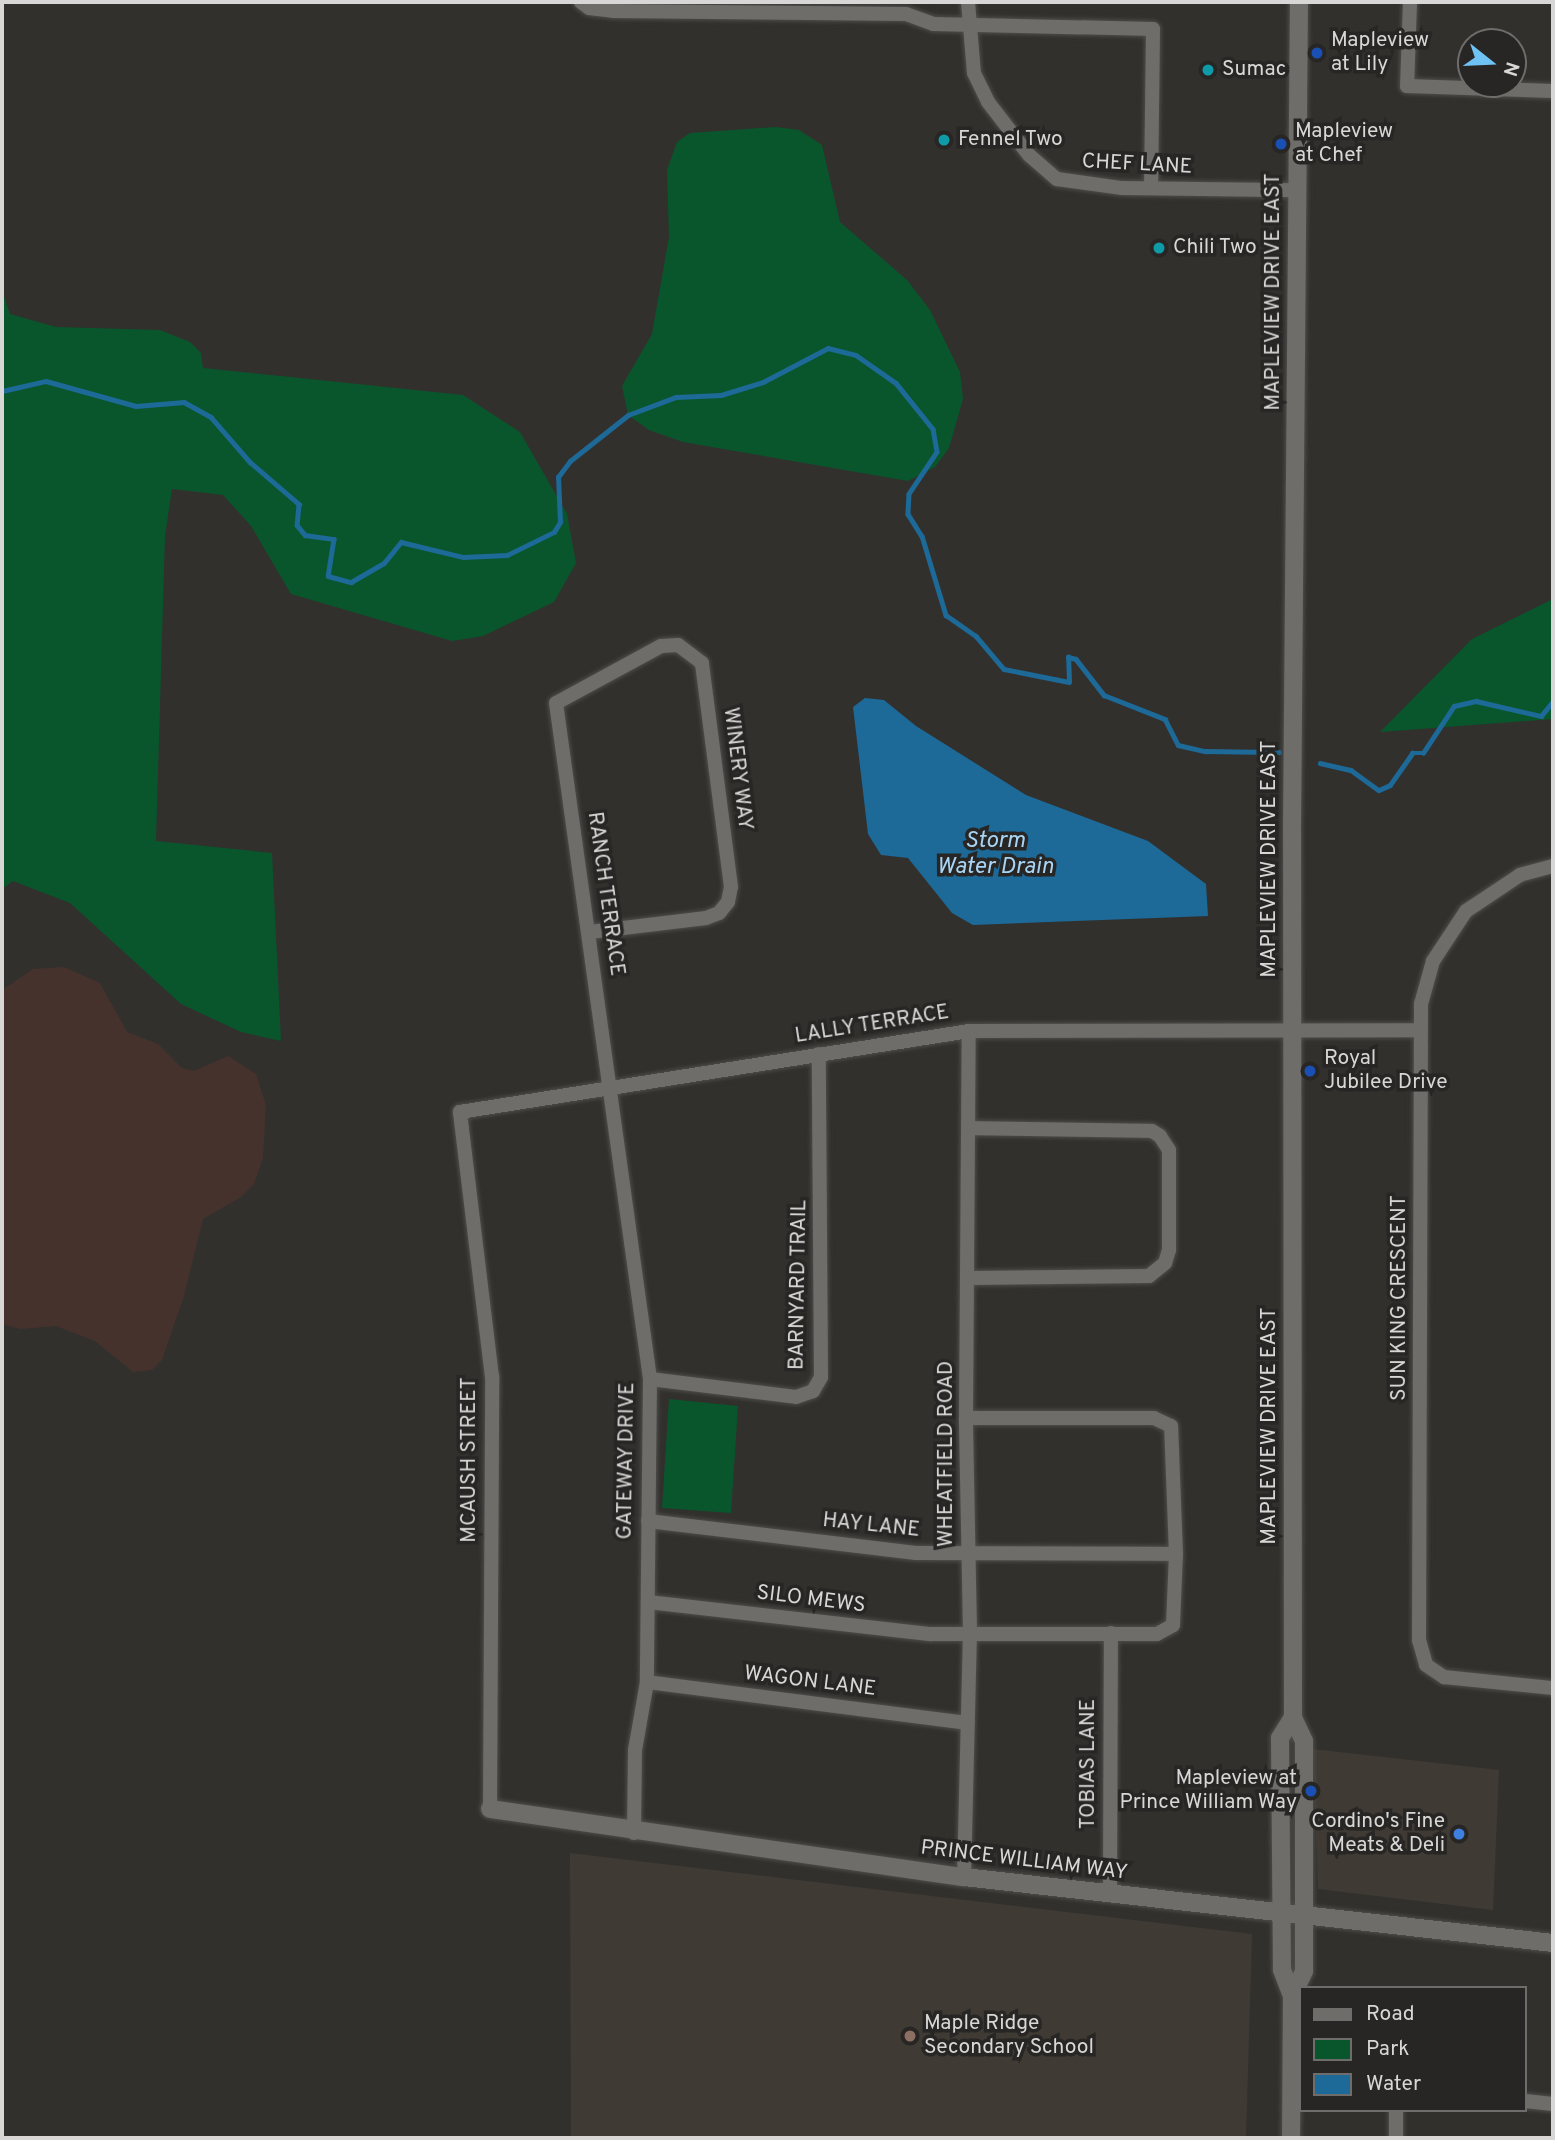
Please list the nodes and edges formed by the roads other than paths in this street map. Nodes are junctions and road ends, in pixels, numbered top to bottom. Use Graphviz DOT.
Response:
graph roads {
  1 [pos="580,2"];
  2 [pos="968,2"];
  3 [pos="1299,2"];
  4 [pos="1410,2"];
  5 [pos="968,23"];
  6 [pos="1553,91"];
  7 [pos="1151,188"];
  8 [pos="1297,190"];
  9 [pos="556,704"];
  10 [pos="1553,866"];
  11 [pos="590,932"];
  12 [pos="1294,1029"];
  13 [pos="1420,1030"];
  14 [pos="969,1031"];
  15 [pos="819,1054"];
  16 [pos="613,1090"];
  17 [pos="460,1112"];
  18 [pos="970,1128"];
  19 [pos="969,1278"];
  20 [pos="650,1378"];
  21 [pos="965,1418"];
  22 [pos="648,1521"];
  23 [pos="968,1555"];
  24 [pos="1176,1555"];
  25 [pos="648,1602"];
  26 [pos="970,1632"];
  27 [pos="1111,1633"];
  28 [pos="647,1682"];
  29 [pos="1553,1688"];
  30 [pos="1293,1717"];
  31 [pos="967,1723"];
  32 [pos="490,1810"];
  33 [pos="634,1833"];
  34 [pos="964,1877"];
  35 [pos="1110,1895"];
  36 [pos="1282,1912"];
  37 [pos="1304,1914"];
  38 [pos="1553,1943"];
  39 [pos="1292,1996"];
  40 [pos="1527,2101"];
  41 [pos="1553,2104"];
  42 [pos="1396,2112"];
  43 [pos="1291,2138"];
  44 [pos="1396,2138"];
  1 -- 5 [label="street"];
  2 -- 5 [label="street, CHEF LANE"];
  3 -- 8 [label="main road, MAPLEVIEW DRIVE EAST"];
  4 -- 6 [label="street"];
  5 -- 7 [label="street, CHEF LANE"];
  5 -- 7 [label="street"];
  7 -- 8 [label="street, CHEF LANE"];
  8 -- 12 [label="main road, MAPLEVIEW DRIVE EAST"];
  9 -- 11 [label="street, RANCH TERRACE"];
  9 -- 11 [label="street, WINERY WAY"];
  10 -- 13 [label="street, SUN KING CRESCENT"];
  11 -- 16 [label="street, RANCH TERRACE"];
  12 -- 13 [label="street"];
  12 -- 14 [label="street, LALLY TERRACE"];
  12 -- 30 [label="main road, MAPLEVIEW DRIVE EAST"];
  13 -- 29 [label="street, SUN KING CRESCENT"];
  14 -- 15 [label="street, LALLY TERRACE"];
  14 -- 18 [label="street, WHEATFIELD ROAD"];
  15 -- 16 [label="street, LALLY TERRACE"];
  15 -- 20 [label="street, BARNYARD TRAIL"];
  16 -- 17 [label="street, LALLY TERRACE"];
  16 -- 20 [label="street, GATEWAY DRIVE"];
  17 -- 32 [label="street, MCAUSH STREET"];
  18 -- 19 [label="street, WHEATFIELD ROAD"];
  18 -- 19 [label="street"];
  19 -- 21 [label="street, WHEATFIELD ROAD"];
  20 -- 22 [label="street, GATEWAY DRIVE"];
  21 -- 23 [label="street, WHEATFIELD ROAD"];
  21 -- 24 [label="street"];
  22 -- 23 [label="street, HAY LANE"];
  22 -- 25 [label="street, GATEWAY DRIVE"];
  23 -- 24 [label="street, HAY LANE"];
  23 -- 26 [label="street, WHEATFIELD ROAD"];
  24 -- 27 [label="street, SILO MEWS"];
  25 -- 26 [label="street, SILO MEWS"];
  25 -- 28 [label="street, GATEWAY DRIVE"];
  26 -- 27 [label="street, SILO MEWS"];
  26 -- 31 [label="street, WHEATFIELD ROAD"];
  27 -- 35 [label="street, TOBIAS LANE"];
  28 -- 31 [label="street, WAGON LANE"];
  28 -- 33 [label="street, GATEWAY DRIVE"];
  30 -- 36 [label="main road, MAPLEVIEW DRIVE EAST"];
  30 -- 37 [label="main road, MAPLEVIEW DRIVE EAST"];
  31 -- 34 [label="street, WHEATFIELD ROAD"];
  32 -- 33 [label="main road, PRINCE WILLIAM WAY"];
  33 -- 34 [label="main road, PRINCE WILLIAM WAY"];
  34 -- 35 [label="main road, PRINCE WILLIAM WAY"];
  35 -- 36 [label="main road, PRINCE WILLIAM WAY"];
  36 -- 37 [label="main road, PRINCE WILLIAM WAY"];
  36 -- 39 [label="main road, MAPLEVIEW DRIVE EAST"];
  37 -- 38 [label="main road, PRINCE WILLIAM WAY"];
  37 -- 39 [label="main road, MAPLEVIEW DRIVE EAST"];
  39 -- 43 [label="main road, MAPLEVIEW DRIVE EAST"];
  40 -- 41 [label="street"];
  42 -- 44 [label="street"];
}
